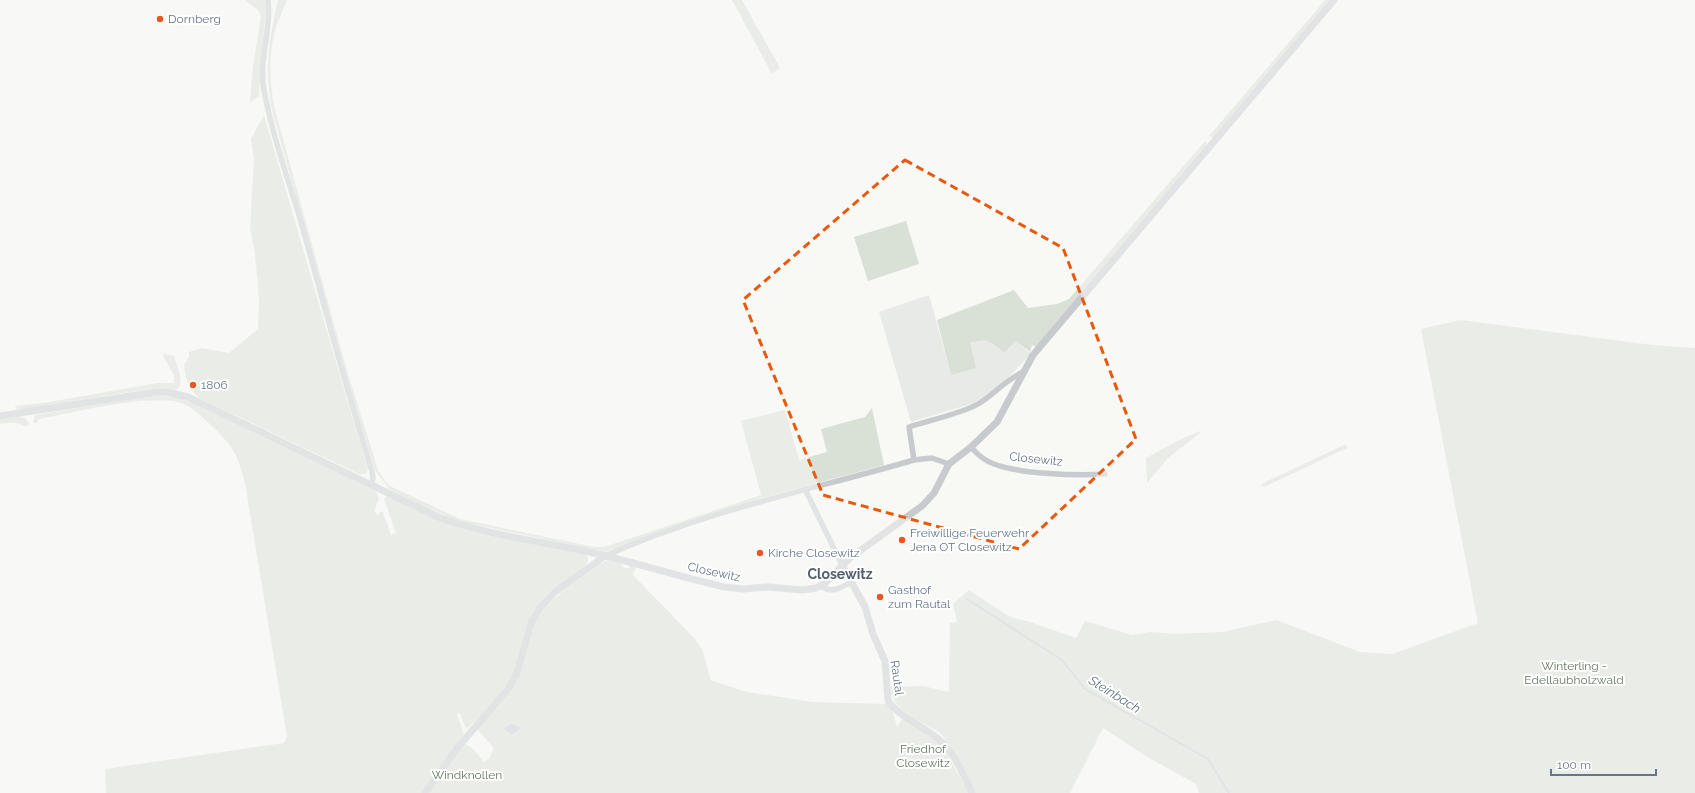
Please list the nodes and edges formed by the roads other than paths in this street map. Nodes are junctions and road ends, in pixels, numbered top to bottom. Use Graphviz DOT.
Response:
graph roads {
  1 [pos="268,0"];
  2 [pos="1334,0"];
  3 [pos="1023,372"];
  4 [pos="0,416"];
  5 [pos="971,448"];
  6 [pos="914,460"];
  7 [pos="949,464"];
  8 [pos="1105,474"];
  9 [pos="371,484"];
  10 [pos="805,488"];
  11 [pos="604,556"];
  12 [pos="842,565"];
  13 [pos="851,582"];
  14 [pos="821,586"];
  15 [pos="425,793"];
  16 [pos="972,793"];
  1 -- 9 [label="street"];
  2 -- 3 [label="street"];
  3 -- 5 [label="street"];
  3 -- 6 [label="street"];
  4 -- 9 [label="street, Closewitz"];
  5 -- 7 [label="street"];
  5 -- 8 [label="street, Closewitz"];
  6 -- 7 [label="street"];
  6 -- 10 [label="street"];
  7 -- 12 [label="street"];
  9 -- 11 [label="street, Closewitz"];
  10 -- 11 [label="street"];
  10 -- 12 [label="street"];
  11 -- 14 [label="street, Closewitz"];
  11 -- 15 [label="street"];
  12 -- 13 [label="street, Rautal"];
  12 -- 14 [label="street"];
  13 -- 14 [label="street, Closewitz"];
  13 -- 16 [label="street, Rautal"];
}
